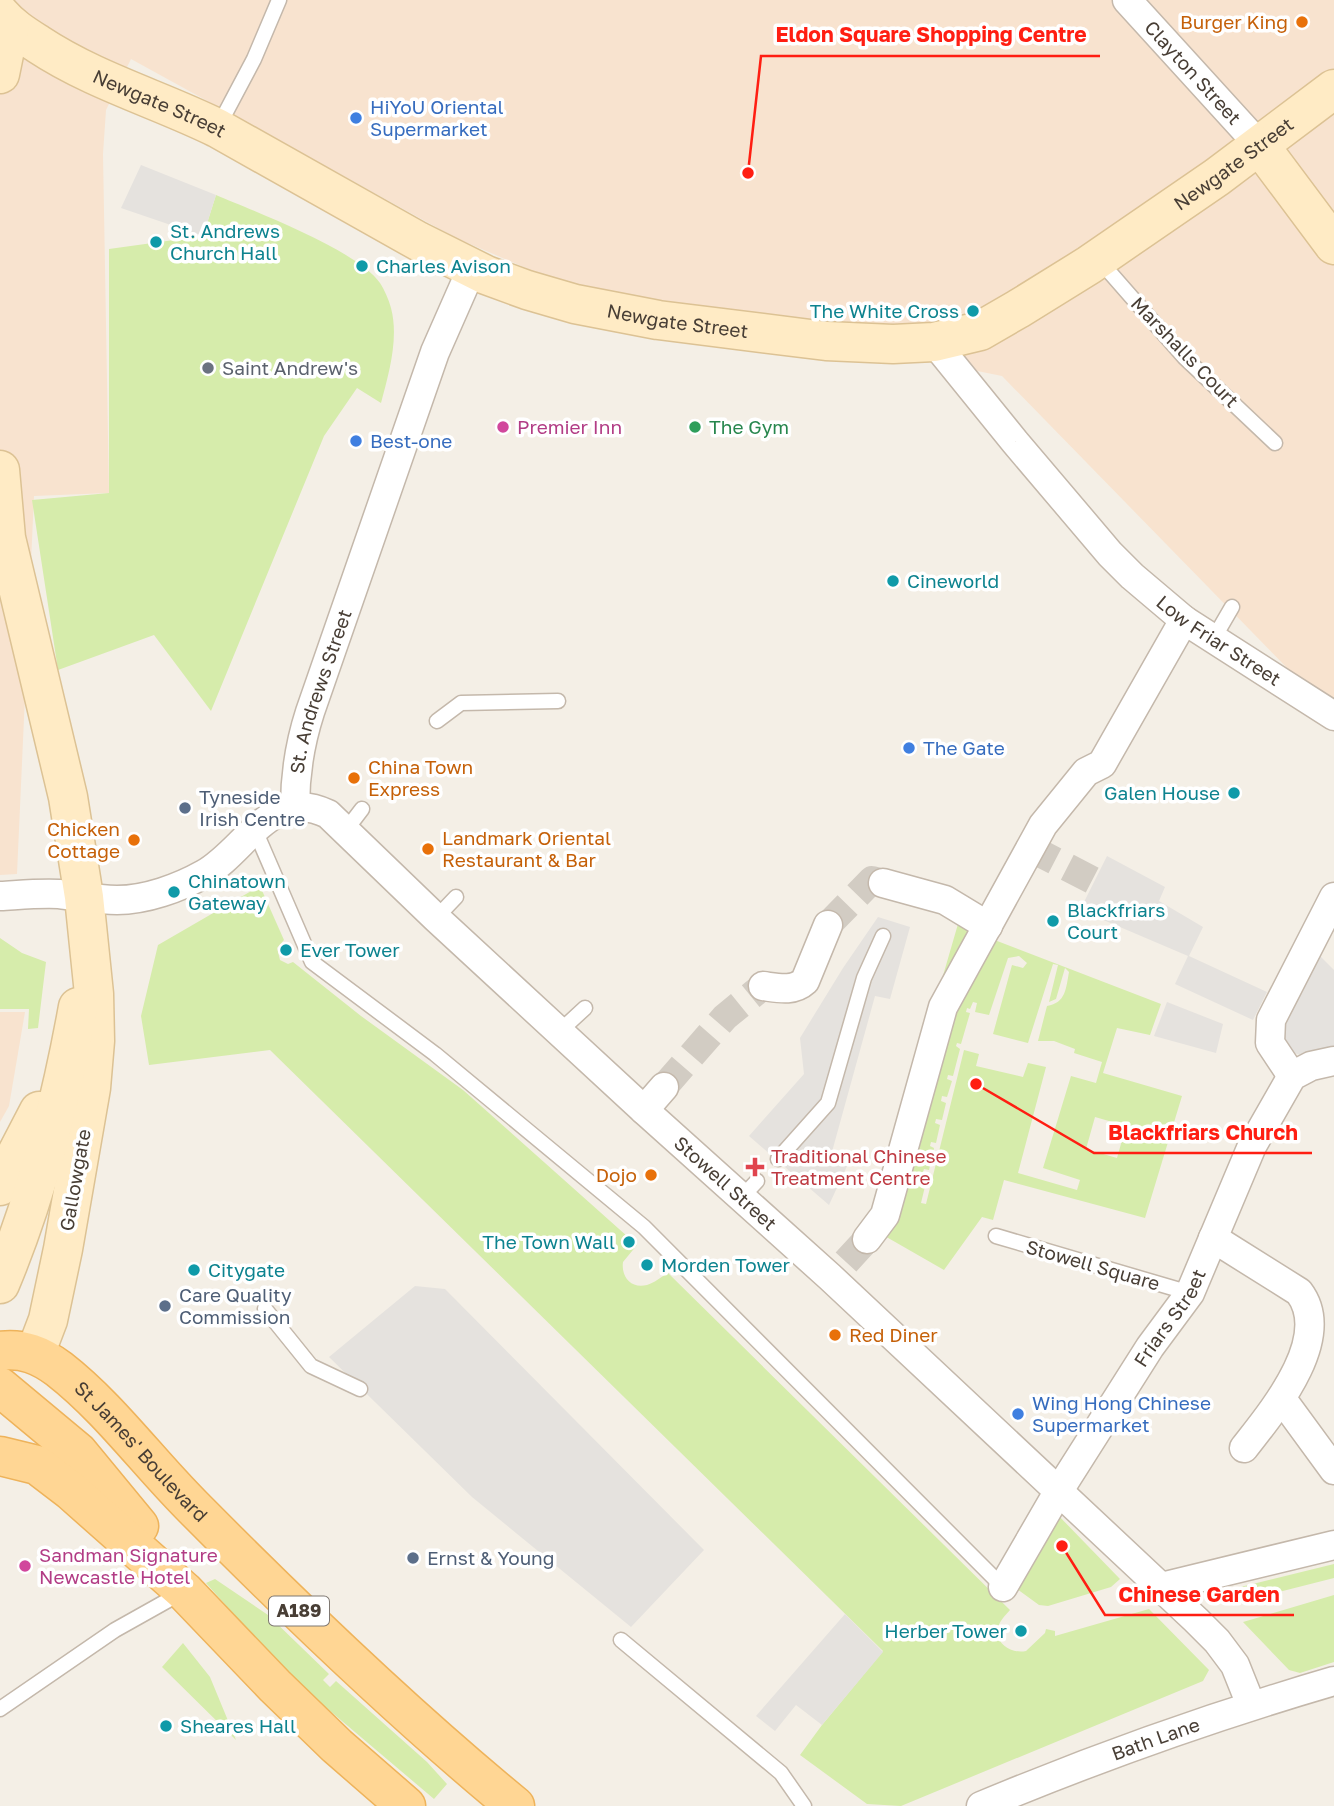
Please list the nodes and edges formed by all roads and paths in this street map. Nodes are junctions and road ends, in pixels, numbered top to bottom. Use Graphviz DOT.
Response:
graph roads {
  1 [pos="279,0"];
  2 [pos="1127,0"];
  3 [pos="7,16"];
  4 [pos="0,74"];
  5 [pos="1334,89"];
  6 [pos="217,128"];
  7 [pos="1260,146"];
  8 [pos="1334,245"];
  9 [pos="1098,258"];
  10 [pos="472,268"];
  11 [pos="934,342"];
  12 [pos="1275,443"];
  13 [pos="0,470"];
  14 [pos="1232,607"];
  15 [pos="1184,620"];
  16 [pos="1214,639"];
  17 [pos="558,701"];
  18 [pos="1334,716"];
  19 [pos="437,722"];
  20 [pos="295,807"];
  21 [pos="255,830"];
  22 [pos="883,883"];
  23 [pos="0,896"];
  24 [pos="84,897"];
  25 [pos="456,897"];
  26 [pos="1334,897"];
  27 [pos="436,918"];
  28 [pos="828,925"];
  29 [pos="988,926"];
  30 [pos="883,936"];
  31 [pos="87,938"];
  32 [pos="763,986"];
  33 [pos="585,1008"];
  34 [pos="560,1031"];
  35 [pos="72,1036"];
  36 [pos="1334,1061"];
  37 [pos="1292,1076"];
  38 [pos="664,1087"];
  39 [pos="643,1110"];
  40 [pos="778,1159"];
  41 [pos="0,1186"];
  42 [pos="996,1236"];
  43 [pos="1213,1238"];
  44 [pos="867,1240"];
  45 [pos="0,1284"];
  46 [pos="1190,1293"];
  47 [pos="265,1309"];
  48 [pos="17,1352"];
  49 [pos="360,1389"];
  50 [pos="3,1397"];
  51 [pos="1282,1399"];
  52 [pos="1326,1441"];
  53 [pos="1244,1448"];
  54 [pos="0,1455"];
  55 [pos="1334,1471"];
  56 [pos="1058,1492"];
  57 [pos="1334,1545"];
  58 [pos="1003,1587"];
  59 [pos="1161,1587"];
  60 [pos="184,1591"];
  61 [pos="621,1640"];
  62 [pos="1334,1681"];
  63 [pos="1251,1705"];
  64 [pos="0,1709"];
  65 [pos="1039,1795"];
  66 [pos="406,1806"];
  67 [pos="515,1806"];
  68 [pos="804,1806"];
  69 [pos="981,1806"];
  1 -- 6 [label="lane"];
  2 -- 7 [label="street, Clayton Street"];
  3 -- 4 [label="main road"];
  3 -- 6 [label="main road, Newgate Street"];
  5 -- 7 [label="main road, Newgate Street"];
  6 -- 10 [label="main road, Newgate Street"];
  7 -- 8 [label="main road, Clayton Street"];
  7 -- 9 [label="main road, Newgate Street"];
  9 -- 11 [label="main road, Newgate Street"];
  9 -- 12 [label="lane, Marshalls Court"];
  10 -- 11 [label="main road, Newgate Street"];
  10 -- 20 [label="street, St. Andrews Street"];
  11 -- 15 [label="street, Low Friar Street"];
  13 -- 24 [label="main road, Gallowgate"];
  14 -- 16 [label="lane"];
  15 -- 16 [label="street, Low Friar Street"];
  15 -- 29 [label="street"];
  16 -- 18 [label="street, Low Friar Street"];
  17 -- 19 [label="lane"];
  20 -- 21 [label="street"];
  20 -- 27 [label="street, Stowell Street"];
  21 -- 24 [label="street"];
  21 -- 58 [label="lane"];
  22 -- 29 [label="street"];
  23 -- 24 [label="street"];
  24 -- 31 [label="main road, Gallowgate"];
  25 -- 27 [label="lane"];
  26 -- 37 [label="street"];
  27 -- 34 [label="street, Stowell Street"];
  28 -- 32 [label="street"];
  29 -- 44 [label="street"];
  30 -- 40 [label="lane"];
  31 -- 35 [label="main road, Gallowgate"];
  31 -- 48 [label="main road, Gallowgate"];
  33 -- 34 [label="lane"];
  34 -- 39 [label="street, Stowell Street"];
  35 -- 41 [label="main road"];
  35 -- 45 [label="main road, Gallowgate"];
  36 -- 37 [label="street"];
  37 -- 43 [label="street, Friars Street"];
  38 -- 39 [label="street"];
  39 -- 56 [label="street, Stowell Street"];
  42 -- 46 [label="lane, Stowell Square"];
  43 -- 46 [label="street, Friars Street"];
  43 -- 51 [label="street"];
  46 -- 56 [label="street, Friars Street"];
  47 -- 49 [label="lane"];
  48 -- 50 [label="main road, Gallowgate"];
  48 -- 67 [label="main road, St James' Boulevard / A189"];
  50 -- 60 [label="main road"];
  51 -- 52 [label="street"];
  51 -- 53 [label="street"];
  52 -- 55 [label="street"];
  54 -- 60 [label="main road"];
  56 -- 58 [label="street, Friars Street"];
  56 -- 59 [label="street, Stowell Street"];
  57 -- 59 [label="street"];
  59 -- 63 [label="street, Stowell Street"];
  60 -- 64 [label="lane"];
  60 -- 66 [label="main road"];
  61 -- 68 [label="lane"];
  62 -- 63 [label="street, Bath Lane"];
  63 -- 65 [label="street, Bath Lane"];
  65 -- 69 [label="street, Bath Lane"];
}
